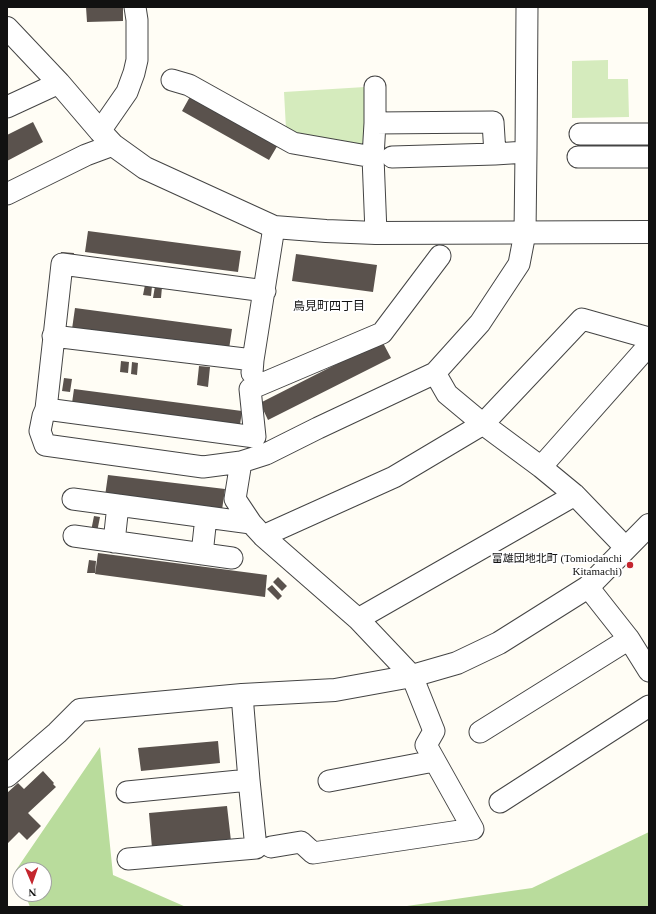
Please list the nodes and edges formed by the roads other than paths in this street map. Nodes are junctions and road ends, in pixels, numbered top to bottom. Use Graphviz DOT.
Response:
graph roads {
  1 [pos="135,7"];
  2 [pos="527,7"];
  3 [pos="7,28"];
  4 [pos="172,80"];
  5 [pos="59,83"];
  6 [pos="375,87"];
  7 [pos="7,107"];
  8 [pos="375,123"];
  9 [pos="649,134"];
  10 [pos="107,138"];
  11 [pos="526,152"];
  12 [pos="495,154"];
  13 [pos="383,157"];
  14 [pos="578,157"];
  15 [pos="599,157"];
  16 [pos="649,157"];
  17 [pos="7,194"];
  18 [pos="274,227"];
  19 [pos="649,232"];
  20 [pos="376,233"];
  21 [pos="525,233"];
  22 [pos="440,256"];
  23 [pos="264,290"];
  24 [pos="53,336"];
  25 [pos="649,338"];
  26 [pos="649,345"];
  27 [pos="253,360"];
  28 [pos="434,373"];
  29 [pos="250,388"];
  30 [pos="46,409"];
  31 [pos="483,424"];
  32 [pos="260,446"];
  33 [pos="241,462"];
  34 [pos="541,466"];
  35 [pos="575,495"];
  36 [pos="73,499"];
  37 [pos="118,505"];
  38 [pos="206,517"];
  39 [pos="649,525"];
  40 [pos="257,530"];
  41 [pos="74,536"];
  42 [pos="114,542"];
  43 [pos="626,548"];
  44 [pos="202,554"];
  45 [pos="232,558"];
  46 [pos="588,587"];
  47 [pos="358,619"];
  48 [pos="641,652"];
  49 [pos="412,676"];
  50 [pos="242,695"];
  51 [pos="649,706"];
  52 [pos="480,732"];
  53 [pos="434,761"];
  54 [pos="7,776"];
  55 [pos="249,780"];
  56 [pos="329,781"];
  57 [pos="127,792"];
  58 [pos="500,802"];
  59 [pos="271,847"];
  60 [pos="128,859"];
  1 -- 10 [label="street"];
  2 -- 11 [label="street"];
  3 -- 5 [label="street"];
  4 -- 13 [label="street"];
  5 -- 7 [label="street"];
  5 -- 10 [label="street"];
  6 -- 8 [label="street"];
  8 -- 12 [label="street"];
  8 -- 13 [label="street"];
  9 -- 15 [label="street"];
  10 -- 17 [label="street"];
  10 -- 18 [label="street"];
  11 -- 12 [label="street"];
  11 -- 21 [label="street"];
  12 -- 13 [label="street"];
  13 -- 20 [label="street"];
  14 -- 15 [label="street"];
  15 -- 16 [label="street"];
  18 -- 20 [label="street"];
  18 -- 23 [label="street"];
  19 -- 21 [label="street"];
  20 -- 21 [label="street"];
  21 -- 28 [label="street"];
  22 -- 29 [label="street"];
  23 -- 24 [label="street"];
  23 -- 27 [label="street"];
  24 -- 27 [label="street"];
  24 -- 30 [label="street"];
  25 -- 31 [label="street"];
  26 -- 34 [label="street"];
  27 -- 29 [label="street"];
  28 -- 31 [label="street"];
  28 -- 32 [label="street"];
  29 -- 32 [label="street"];
  30 -- 32 [label="street"];
  30 -- 33 [label="street"];
  31 -- 34 [label="street"];
  31 -- 40 [label="street"];
  32 -- 33 [label="street"];
  33 -- 40 [label="street"];
  34 -- 35 [label="street"];
  35 -- 43 [label="street"];
  35 -- 47 [label="street"];
  36 -- 37 [label="street"];
  37 -- 38 [label="street"];
  37 -- 42 [label="street"];
  38 -- 40 [label="street"];
  38 -- 44 [label="street"];
  39 -- 43 [label="street"];
  40 -- 47 [label="street"];
  41 -- 42 [label="street"];
  42 -- 44 [label="street"];
  43 -- 46 [label="street"];
  44 -- 45 [label="street"];
  46 -- 48 [label="street"];
  46 -- 49 [label="street"];
  47 -- 49 [label="street"];
  48 -- 52 [label="street"];
  49 -- 50 [label="street"];
  49 -- 53 [label="street"];
  50 -- 54 [label="street"];
  50 -- 55 [label="street"];
  51 -- 58 [label="street"];
  53 -- 56 [label="street"];
  53 -- 59 [label="street"];
  55 -- 57 [label="street"];
  55 -- 60 [label="street"];
}
